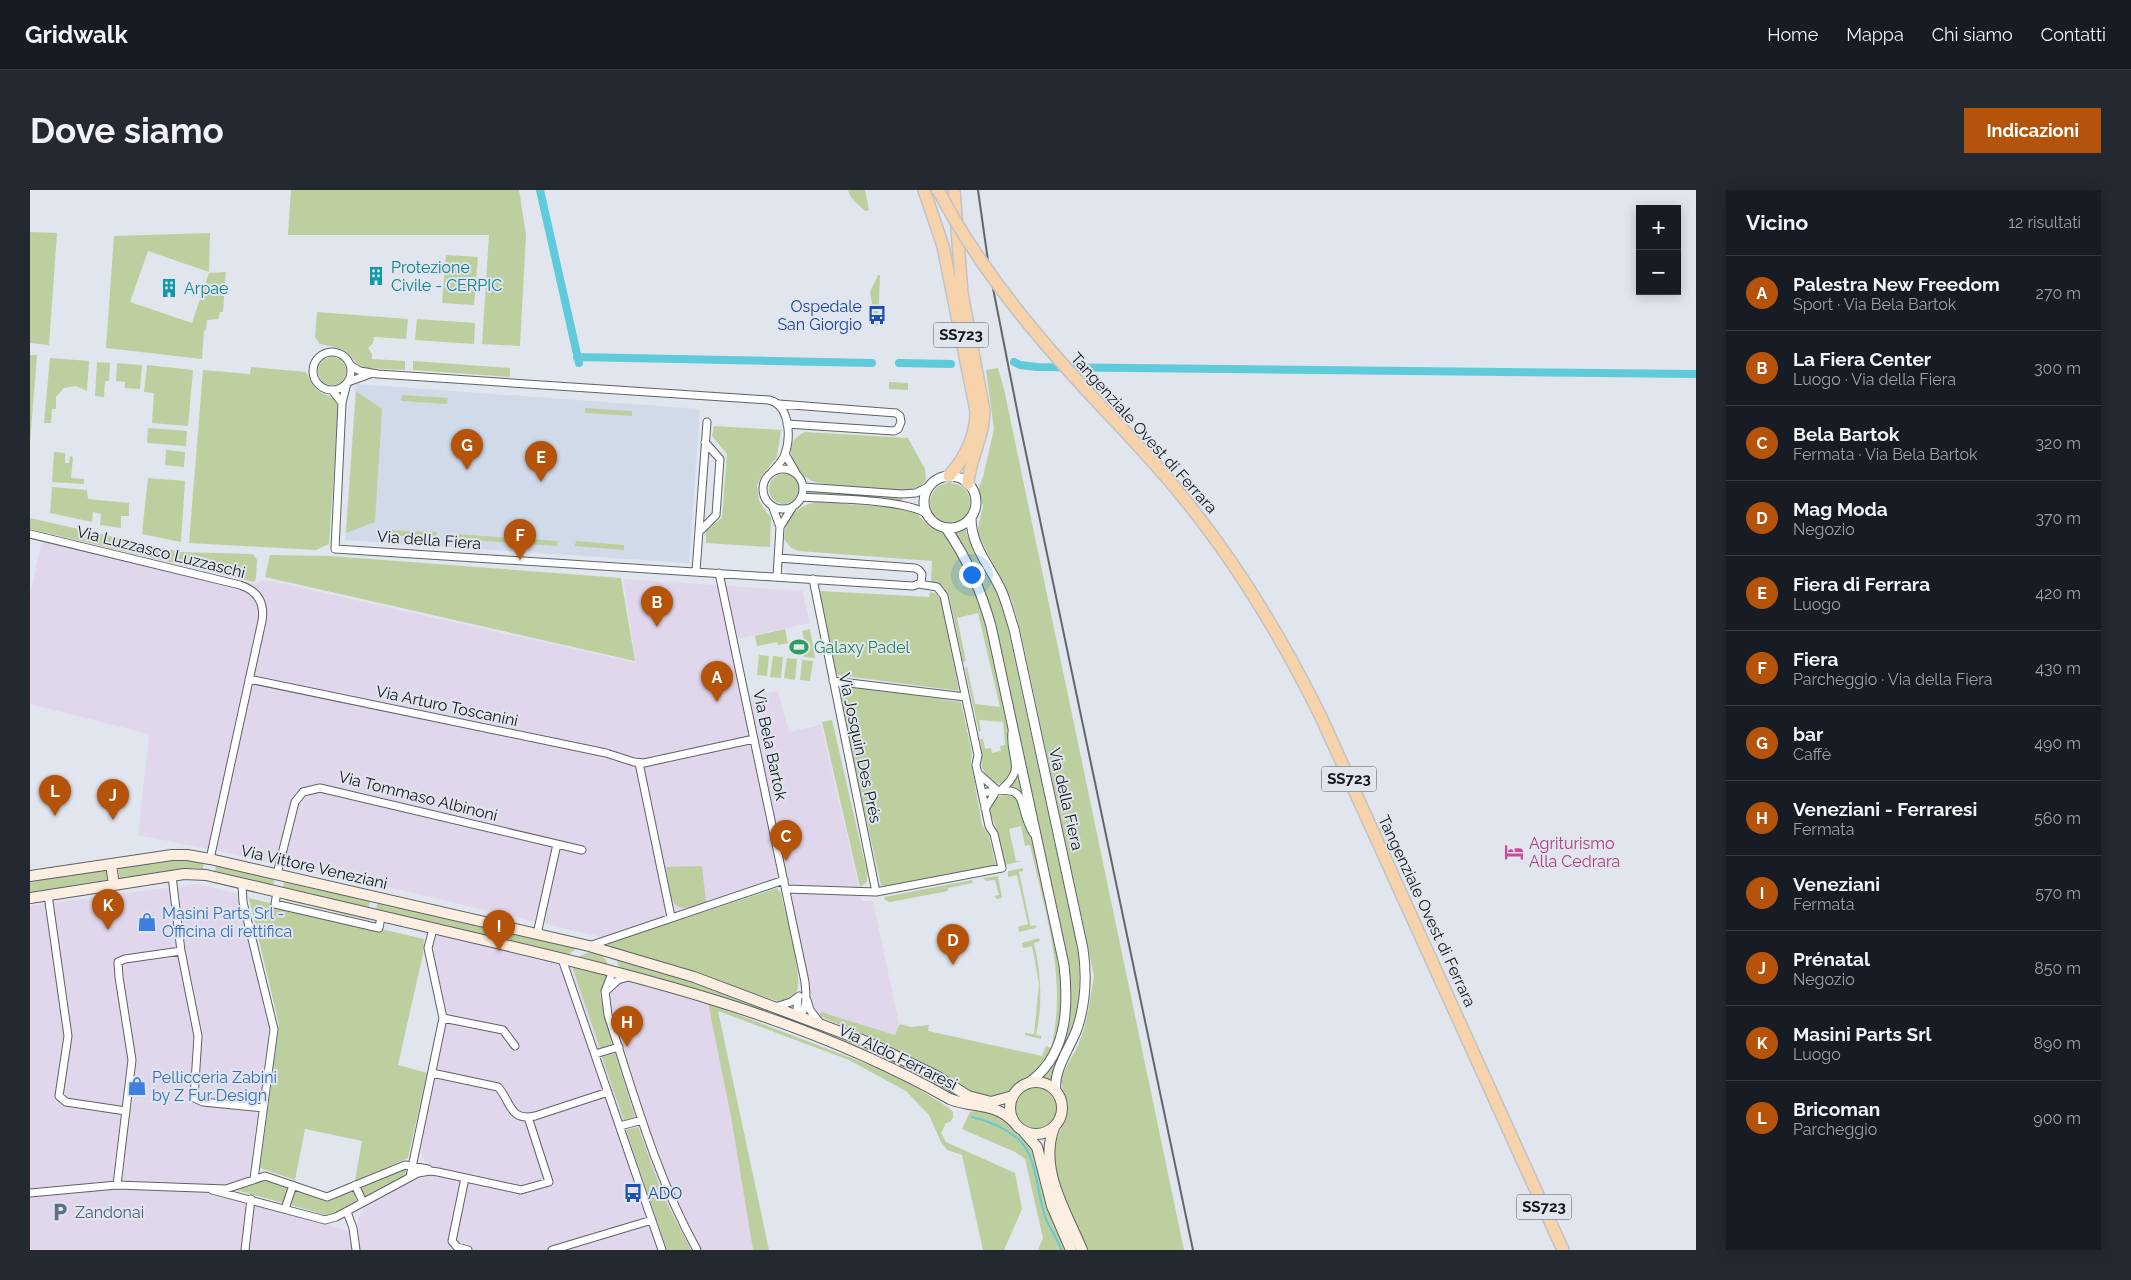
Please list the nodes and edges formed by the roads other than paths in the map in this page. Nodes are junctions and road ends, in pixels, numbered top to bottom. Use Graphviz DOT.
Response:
graph roads {
  1 [pos="924,190"];
  2 [pos="938,190"];
  3 [pos="954,190"];
  4 [pos="350,365"];
  5 [pos="378,374"];
  6 [pos="347,382"];
  7 [pos="332,390"];
  8 [pos="342,403"];
  9 [pos="779,404"];
  10 [pos="707,422"];
  11 [pos="787,424"];
  12 [pos="705,442"];
  13 [pos="785,454"];
  14 [pos="771,473"];
  15 [pos="797,474"];
  16 [pos="949,476"];
  17 [pos="968,483"];
  18 [pos="930,486"];
  19 [pos="803,487"];
  20 [pos="801,497"];
  21 [pos="792,507"];
  22 [pos="773,508"];
  23 [pos="926,514"];
  24 [pos="971,518"];
  25 [pos="780,526"];
  26 [pos="946,528"];
  27 [pos="699,532"];
  28 [pos="30,534"];
  29 [pos="778,558"];
  30 [pos="696,572"];
  31 [pos="719,573"];
  32 [pos="777,576"];
  33 [pos="813,580"];
  34 [pos="919,584"];
  35 [pos="249,679"];
  36 [pos="833,681"];
  37 [pos="965,697"];
  38 [pos="1013,725"];
  39 [pos="754,739"];
  40 [pos="639,763"];
  41 [pos="978,773"];
  42 [pos="1000,789"];
  43 [pos="982,793"];
  44 [pos="985,809"];
  45 [pos="1039,842"];
  46 [pos="557,844"];
  47 [pos="582,850"];
  48 [pos="210,859"];
  49 [pos="111,864"];
  50 [pos="206,875"];
  51 [pos="279,875"];
  52 [pos="30,876"];
  53 [pos="172,876"];
  54 [pos="784,880"];
  55 [pos="242,884"];
  56 [pos="114,885"];
  57 [pos="786,889"];
  58 [pos="277,892"];
  59 [pos="876,892"];
  60 [pos="48,895"];
  61 [pos="375,897"];
  62 [pos="30,898"];
  63 [pos="370,914"];
  64 [pos="381,917"];
  65 [pos="671,917"];
  66 [pos="508,928"];
  67 [pos="433,929"];
  68 [pos="537,934"];
  69 [pos="503,945"];
  70 [pos="589,946"];
  71 [pos="181,951"];
  72 [pos="608,952"];
  73 [pos="567,960"];
  74 [pos="612,971"];
  75 [pos="630,976"];
  76 [pos="805,982"];
  77 [pos="606,991"];
  78 [pos="798,997"];
  79 [pos="806,1000"];
  80 [pos="775,1007"];
  81 [pos="800,1016"];
  82 [pos="443,1018"];
  83 [pos="821,1023"];
  84 [pos="796,1027"];
  85 [pos="515,1046"];
  86 [pos="619,1047"];
  87 [pos="595,1054"];
  88 [pos="432,1073"];
  89 [pos="1025,1085"];
  90 [pos="1056,1091"];
  91 [pos="608,1092"];
  92 [pos="1013,1096"];
  93 [pos="263,1108"];
  94 [pos="126,1111"];
  95 [pos="528,1117"];
  96 [pos="642,1120"];
  97 [pos="1017,1125"];
  98 [pos="620,1126"];
  99 [pos="1054,1128"];
  100 [pos="413,1165"];
  101 [pos="438,1172"];
  102 [pos="410,1177"];
  103 [pos="465,1178"];
  104 [pos="254,1179"];
  105 [pos="117,1185"];
  106 [pos="293,1185"];
  107 [pos="355,1185"];
  108 [pos="212,1190"];
  109 [pos="30,1193"];
  110 [pos="251,1199"];
  111 [pos="363,1202"];
  112 [pos="285,1209"];
  113 [pos="346,1212"];
  114 [pos="652,1220"];
  115 [pos="574,1247"];
  116 [pos="245,1250"];
  117 [pos="356,1250"];
  118 [pos="468,1250"];
  119 [pos="552,1250"];
  120 [pos="662,1250"];
  121 [pos="697,1250"];
  122 [pos="1072,1250"];
  123 [pos="1082,1250"];
  124 [pos="1563,1250"];
  1 -- 16 [label="highway, SS723"];
  2 -- 124 [label="highway, Tangenziale Ovest di Ferrara / SS723, bridge"];
  3 -- 17 [label="highway, SS723"];
  4 -- 5 [label="street"];
  4 -- 6 [label="street, Via della Fiera"];
  4 -- 7 [label="street"];
  5 -- 6 [label="street"];
  5 -- 9 [label="street"];
  6 -- 7 [label="street"];
  6 -- 8 [label="street, Via della Fiera"];
  7 -- 8 [label="street"];
  8 -- 30 [label="street, Via della Fiera"];
  9 -- 11 [label="street"];
  9 -- 11 [label="street"];
  10 -- 12 [label="street"];
  11 -- 13 [label="street"];
  12 -- 27 [label="street"];
  12 -- 27 [label="street"];
  13 -- 14 [label="street"];
  13 -- 15 [label="street"];
  14 -- 15 [label="street"];
  14 -- 22 [label="street"];
  15 -- 19 [label="street"];
  16 -- 17 [label="street"];
  16 -- 18 [label="street"];
  17 -- 24 [label="street, Via della Fiera"];
  18 -- 19 [label="street"];
  18 -- 23 [label="street"];
  19 -- 20 [label="street"];
  20 -- 21 [label="street"];
  20 -- 23 [label="street"];
  21 -- 22 [label="street"];
  21 -- 25 [label="street"];
  22 -- 25 [label="street"];
  23 -- 26 [label="street"];
  24 -- 26 [label="street"];
  24 -- 90 [label="street, Via della Fiera"];
  25 -- 29 [label="street"];
  26 -- 38 [label="street"];
  27 -- 30 [label="street"];
  28 -- 35 [label="street, Via Luzzasco Luzzaschi"];
  29 -- 32 [label="street"];
  29 -- 34 [label="street"];
  30 -- 31 [label="street, Via della Fiera"];
  31 -- 32 [label="street, Via della Fiera"];
  31 -- 39 [label="street, Via Bela Bartok"];
  32 -- 33 [label="street, Via della Fiera"];
  33 -- 34 [label="street, Via della Fiera"];
  33 -- 36 [label="street, Via Josquin Des Prés"];
  34 -- 37 [label="street, Via della Fiera"];
  35 -- 40 [label="street, Via Arturo Toscanini"];
  35 -- 48 [label="street"];
  36 -- 37 [label="street"];
  36 -- 59 [label="street, Via Josquin Des Prés"];
  37 -- 41 [label="street, Via della Fiera"];
  38 -- 42 [label="street"];
  38 -- 45 [label="street"];
  39 -- 40 [label="street, Via Arturo Toscanini"];
  39 -- 54 [label="street, Via Bela Bartok"];
  40 -- 65 [label="street"];
  41 -- 42 [label="street"];
  41 -- 43 [label="street, Via della Fiera"];
  42 -- 43 [label="street"];
  42 -- 44 [label="street"];
  42 -- 45 [label="street"];
  43 -- 44 [label="street, Via della Fiera"];
  44 -- 59 [label="street, Via della Fiera"];
  45 -- 89 [label="street"];
  46 -- 47 [label="street, Via Tommaso Albinoni"];
  46 -- 51 [label="street, Via Tommaso Albinoni"];
  46 -- 68 [label="street"];
  48 -- 49 [label="main road, Via Vittore Veneziani"];
  48 -- 50 [label="main road"];
  48 -- 51 [label="main road, Via Vittore Veneziani"];
  49 -- 52 [label="main road, Via Vittore Veneziani"];
  49 -- 56 [label="main road"];
  50 -- 53 [label="main road, Via Vittore Veneziani"];
  50 -- 55 [label="main road, Via Vittore Veneziani"];
  51 -- 58 [label="main road"];
  51 -- 61 [label="main road, Via Vittore Veneziani"];
  53 -- 56 [label="main road, Via Vittore Veneziani"];
  53 -- 71 [label="street"];
  54 -- 57 [label="street, Via Bela Bartok"];
  54 -- 65 [label="street"];
  55 -- 58 [label="main road, Via Vittore Veneziani"];
  55 -- 93 [label="street"];
  56 -- 60 [label="main road, Via Vittore Veneziani"];
  57 -- 59 [label="street"];
  57 -- 76 [label="street, Via Bela Bartok"];
  58 -- 63 [label="main road, Via Vittore Veneziani"];
  58 -- 64 [label="street"];
  60 -- 62 [label="main road, Via Vittore Veneziani"];
  60 -- 94 [label="street"];
  61 -- 63 [label="main road"];
  61 -- 66 [label="main road, Via Vittore Veneziani"];
  63 -- 64 [label="main road, Via Vittore Veneziani"];
  64 -- 67 [label="main road, Via Vittore Veneziani"];
  65 -- 70 [label="street"];
  66 -- 68 [label="main road, Via Vittore Veneziani"];
  66 -- 69 [label="main road"];
  67 -- 69 [label="main road, Via Vittore Veneziani"];
  67 -- 82 [label="street"];
  68 -- 70 [label="main road, Via Vittore Veneziani"];
  69 -- 73 [label="main road, Via Vittore Veneziani"];
  70 -- 72 [label="main road, Via Vittore Veneziani"];
  70 -- 73 [label="main road"];
  71 -- 93 [label="street"];
  71 -- 94 [label="street"];
  72 -- 74 [label="main road"];
  72 -- 80 [label="main road, Via Aldo Ferraresi"];
  73 -- 74 [label="main road, Via Vittore Veneziani"];
  73 -- 87 [label="street"];
  74 -- 75 [label="main road, Via Aldo Ferraresi"];
  74 -- 77 [label="street"];
  75 -- 77 [label="street"];
  75 -- 84 [label="main road, Via Aldo Ferraresi"];
  76 -- 78 [label="street"];
  76 -- 79 [label="street, Via Bela Bartok"];
  77 -- 86 [label="street"];
  78 -- 80 [label="street"];
  78 -- 81 [label="street"];
  79 -- 81 [label="street, Via Bela Bartok"];
  79 -- 83 [label="street, Via Bela Bartok"];
  80 -- 81 [label="main road, Via Aldo Ferraresi"];
  81 -- 83 [label="main road, Via Aldo Ferraresi"];
  81 -- 84 [label="main road"];
  82 -- 85 [label="street"];
  82 -- 88 [label="street"];
  83 -- 92 [label="main road, Via Aldo Ferraresi"];
  84 -- 97 [label="main road, Via Aldo Ferraresi"];
  86 -- 87 [label="street"];
  86 -- 96 [label="street"];
  87 -- 91 [label="street"];
  88 -- 95 [label="street"];
  88 -- 100 [label="street"];
  89 -- 90 [label="main road"];
  89 -- 92 [label="main road, Via Aldo Ferraresi"];
  90 -- 99 [label="main road"];
  91 -- 95 [label="street"];
  91 -- 98 [label="street"];
  92 -- 97 [label="main road"];
  93 -- 104 [label="street"];
  94 -- 105 [label="street"];
  95 -- 103 [label="street"];
  96 -- 98 [label="street"];
  96 -- 121 [label="street"];
  97 -- 99 [label="main road, Via Aldo Ferraresi"];
  97 -- 122 [label="main road, Via Aldo Ferraresi"];
  98 -- 114 [label="street"];
  99 -- 123 [label="main road"];
  100 -- 101 [label="street"];
  100 -- 102 [label="street"];
  100 -- 107 [label="street"];
  101 -- 102 [label="street"];
  101 -- 103 [label="street"];
  102 -- 111 [label="street"];
  103 -- 118 [label="street"];
  104 -- 106 [label="street"];
  104 -- 108 [label="street"];
  105 -- 108 [label="street"];
  105 -- 109 [label="street"];
  106 -- 107 [label="street"];
  106 -- 112 [label="street"];
  107 -- 111 [label="street"];
  108 -- 110 [label="street"];
  110 -- 112 [label="street"];
  110 -- 116 [label="street"];
  111 -- 113 [label="street"];
  112 -- 113 [label="street"];
  113 -- 117 [label="street"];
  114 -- 115 [label="street"];
  114 -- 120 [label="street"];
  115 -- 119 [label="street"];
}
